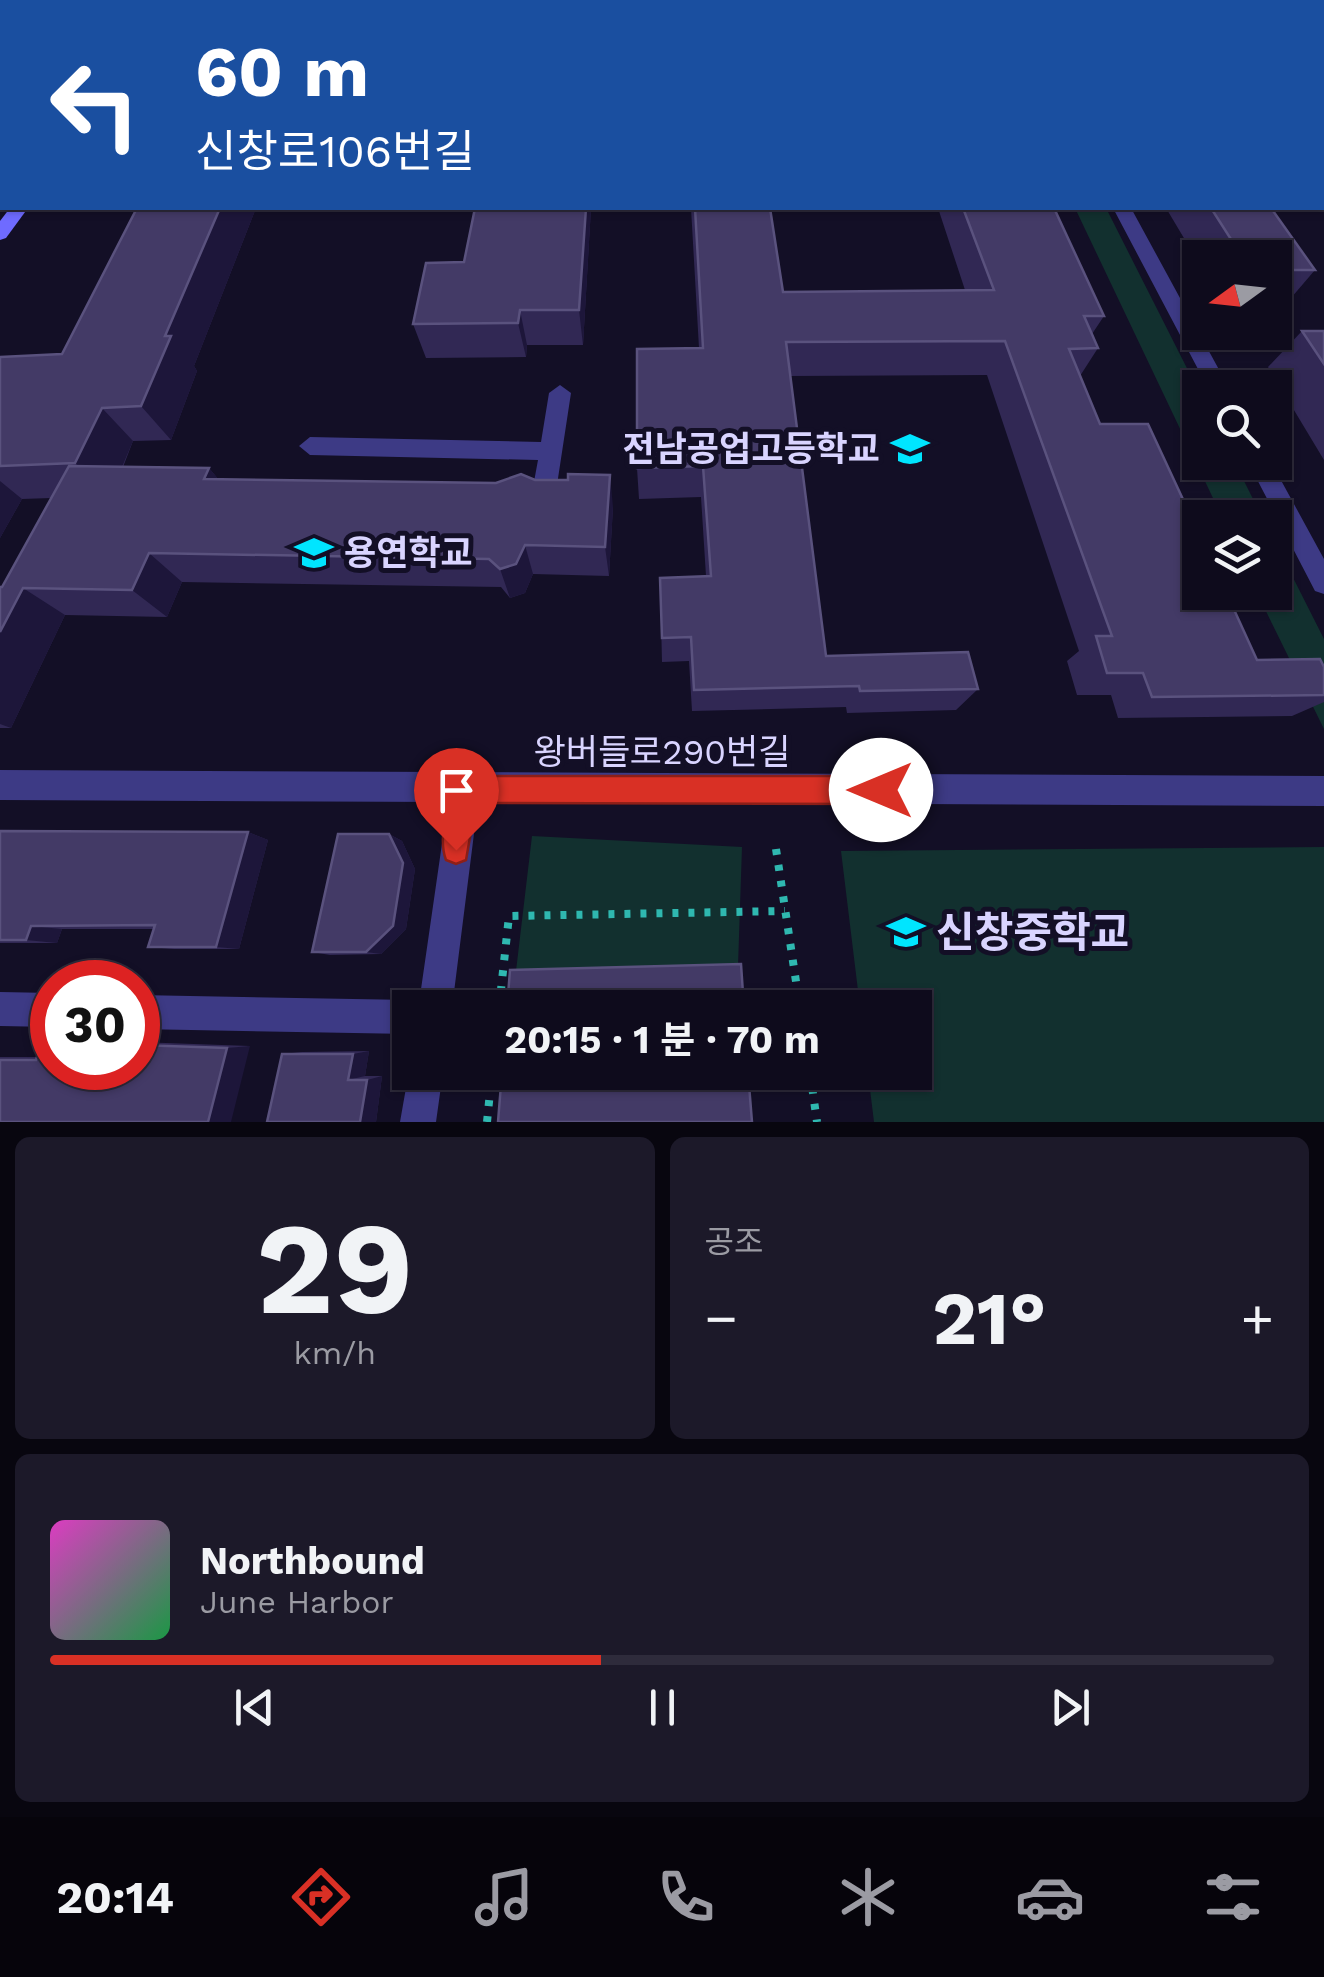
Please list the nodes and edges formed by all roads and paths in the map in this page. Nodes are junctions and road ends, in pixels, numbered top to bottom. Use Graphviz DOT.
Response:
graph roads {
  1 [pos="18,210"];
  2 [pos="1123,210"];
  3 [pos="0,234"];
  4 [pos="1209,370"];
  5 [pos="560,393"];
  6 [pos="310,446"];
  7 [pos="549,451"];
  8 [pos="1269,480"];
  9 [pos="543,498"];
  10 [pos="1324,583"];
  11 [pos="0,785"];
  12 [pos="464,789"];
  13 [pos="1324,791"];
  14 [pos="776,849"];
  15 [pos="785,912"];
  16 [pos="436,990"];
  17 [pos="501,990"];
  18 [pos="797,990"];
  19 [pos="0,1009"];
  20 [pos="30,1010"];
  21 [pos="160,1012"];
  22 [pos="392,1016"];
  23 [pos="423,1090"];
  24 [pos="490,1090"];
  25 [pos="813,1090"];
  26 [pos="418,1122"];
  27 [pos="487,1122"];
  28 [pos="817,1122"];
  1 -- 3 [label="main road"];
  2 -- 4 [label="street"];
  5 -- 7 [label="street"];
  6 -- 7 [label="street"];
  7 -- 9 [label="street"];
  8 -- 10 [label="street"];
  11 -- 12 [label="street, 왕버들로290번길"];
  12 -- 13 [label="street, 왕버들로290번길"];
  12 -- 16 [label="street"];
  14 -- 15 [label="path"];
  15 -- 17 [label="path"];
  15 -- 18 [label="path"];
  19 -- 20 [label="street"];
  21 -- 22 [label="street"];
  23 -- 26 [label="street"];
  24 -- 27 [label="path"];
  25 -- 28 [label="path"];
}
